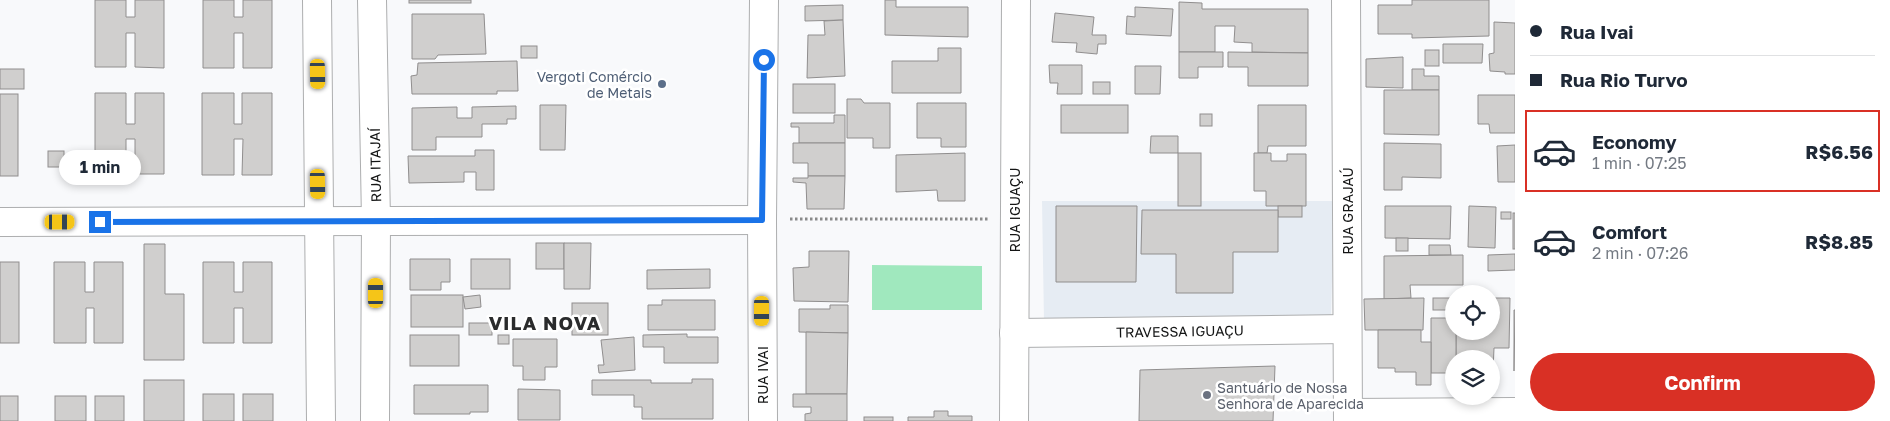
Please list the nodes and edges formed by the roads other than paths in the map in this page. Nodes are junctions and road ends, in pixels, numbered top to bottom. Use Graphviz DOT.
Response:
graph roads {
  1 [pos="317,0"];
  2 [pos="372,0"];
  3 [pos="764,0"];
  4 [pos="1016,0"];
  5 [pos="1346,0"];
  6 [pos="319,220"];
  7 [pos="376,220"];
  8 [pos="762,220"];
  9 [pos="0,222"];
  10 [pos="1347,329"];
  11 [pos="1014,333"];
  12 [pos="1515,412"];
  13 [pos="1348,417"];
  14 [pos="322,421"];
  15 [pos="375,421"];
  16 [pos="763,421"];
  17 [pos="1014,421"];
  1 -- 6 [label="street"];
  2 -- 7 [label="street, RUA ITAJAÍ"];
  3 -- 8 [label="street, RUA IVAI"];
  4 -- 11 [label="street, RUA IGUAÇU"];
  5 -- 10 [label="street, RUA GRAJAÚ"];
  6 -- 7 [label="street"];
  6 -- 9 [label="street"];
  6 -- 14 [label="street"];
  7 -- 8 [label="street"];
  7 -- 15 [label="street, RUA ITAJAÍ"];
  8 -- 16 [label="street, RUA IVAI"];
  10 -- 11 [label="street, TRAVESSA IGUAÇU"];
  10 -- 13 [label="street, RUA GRAJAÚ"];
  11 -- 17 [label="street, RUA IGUAÇU"];
  12 -- 13 [label="street"];
}
